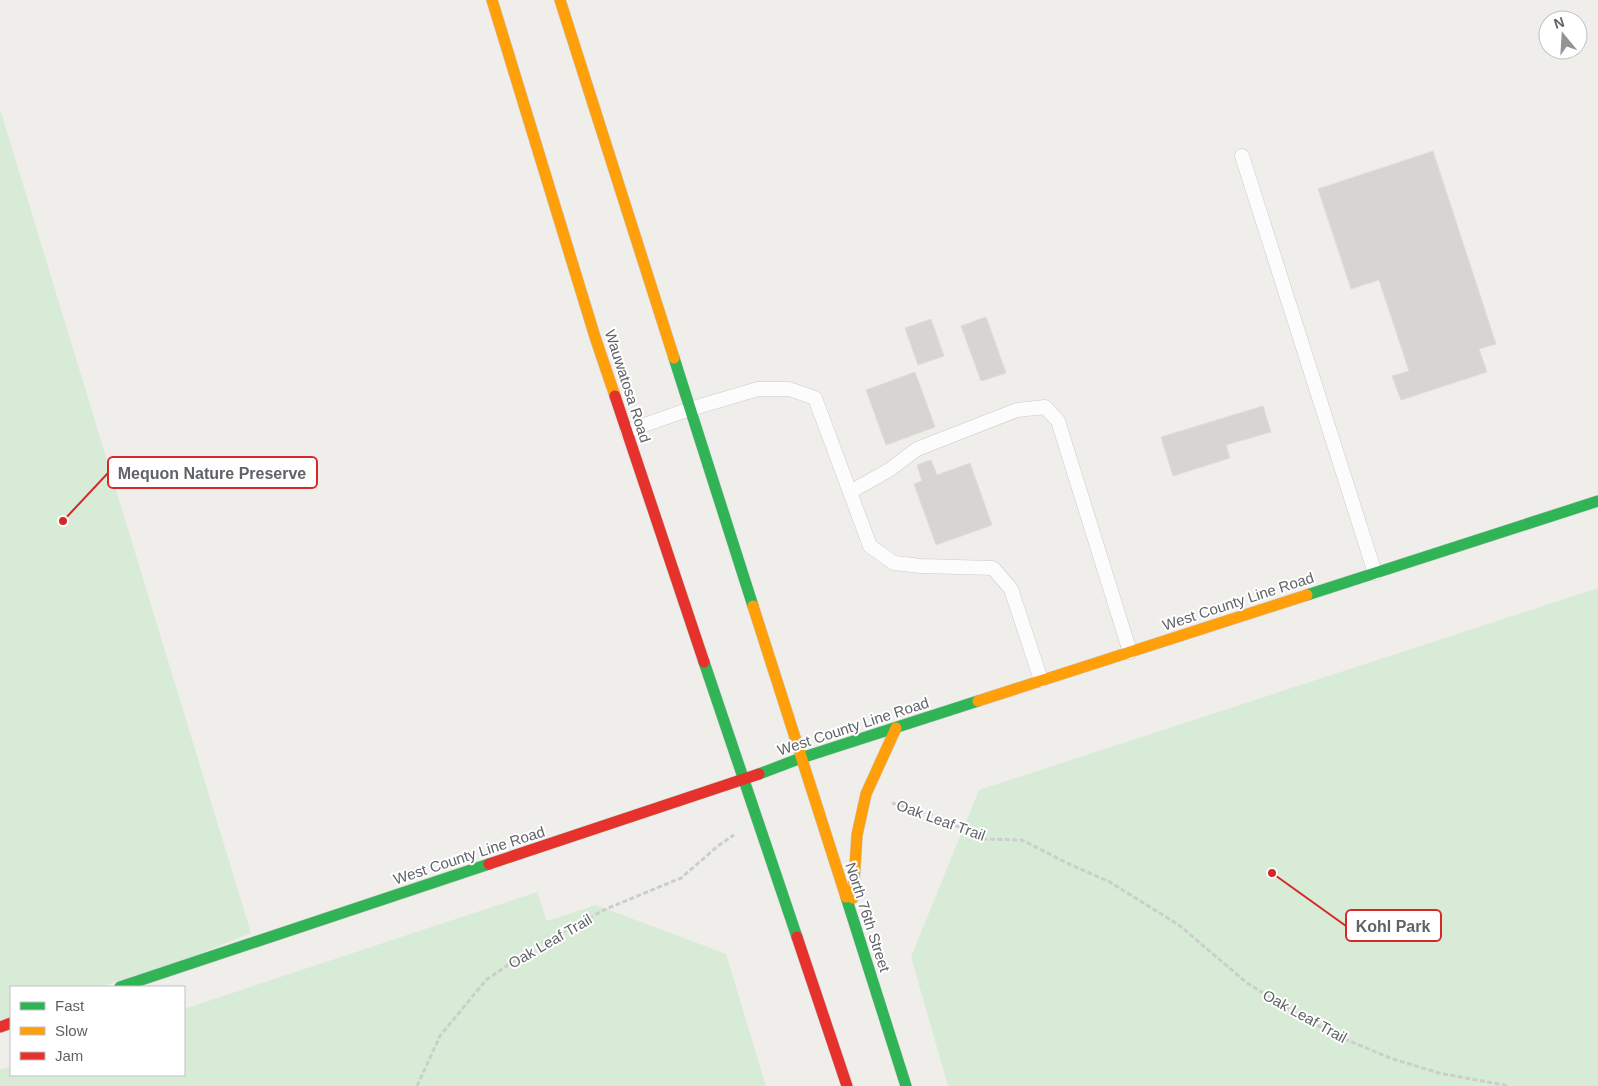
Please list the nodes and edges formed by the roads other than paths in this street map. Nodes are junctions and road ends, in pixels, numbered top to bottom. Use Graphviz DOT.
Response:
graph roads {
  1 [pos="492,0"];
  2 [pos="560,0"];
  3 [pos="1242,156"];
  4 [pos="690,409"];
  5 [pos="627,431"];
  6 [pos="850,492"];
  7 [pos="1598,501"];
  8 [pos="1376,573"];
  9 [pos="1130,652"];
  10 [pos="1041,680"];
  11 [pos="896,728"];
  12 [pos="801,758"];
  13 [pos="744,779"];
  14 [pos="852,914"];
  15 [pos="123,986"];
  16 [pos="847,1086"];
  17 [pos="906,1086"];
  1 -- 5 [label="main road, Wauwatosa Road"];
  2 -- 4 [label="main road"];
  3 -- 8 [label="lane"];
  4 -- 5 [label="lane"];
  4 -- 6 [label="lane"];
  4 -- 12 [label="main road"];
  5 -- 13 [label="main road, Wauwatosa Road"];
  6 -- 9 [label="lane"];
  6 -- 10 [label="lane"];
  7 -- 8 [label="main road, West County Line Road"];
  8 -- 9 [label="main road, West County Line Road"];
  9 -- 10 [label="main road, West County Line Road"];
  10 -- 11 [label="main road, West County Line Road"];
  11 -- 12 [label="main road, West County Line Road"];
  11 -- 14 [label="main road"];
  12 -- 13 [label="main road, West County Line Road"];
  12 -- 14 [label="main road, North 76th Street"];
  13 -- 15 [label="main road, West County Line Road"];
  13 -- 16 [label="main road"];
  14 -- 17 [label="main road, North 76th Street"];
}
